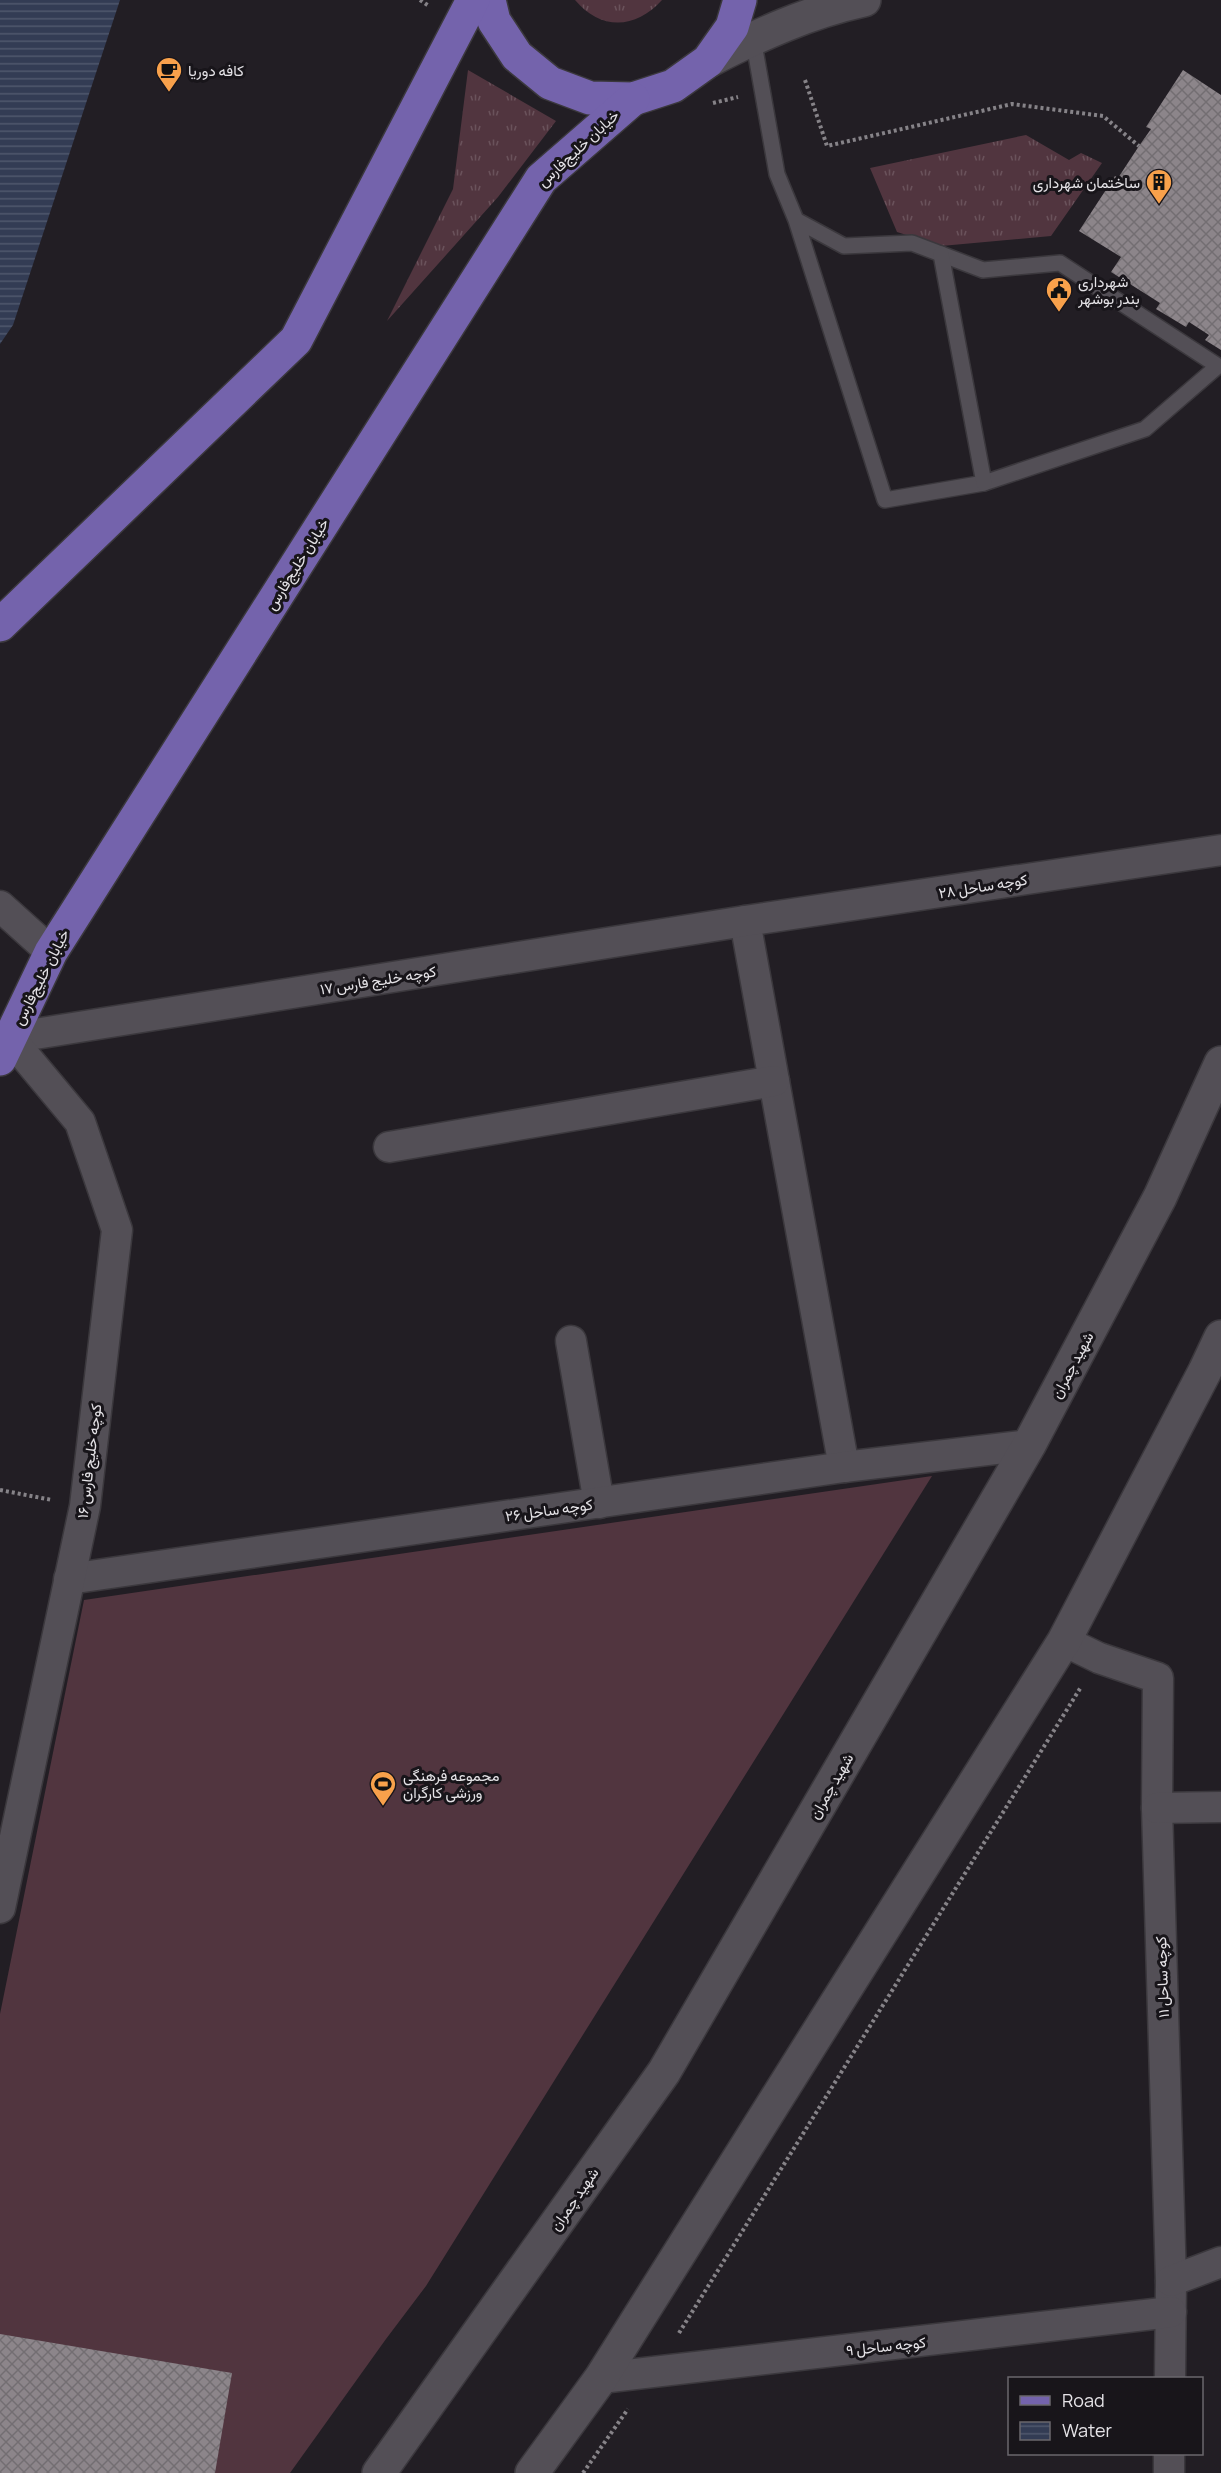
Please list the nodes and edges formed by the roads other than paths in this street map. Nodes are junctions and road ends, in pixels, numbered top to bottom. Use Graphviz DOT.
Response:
graph roads {
  1 [pos="474,0"];
  2 [pos="489,0"];
  3 [pos="740,0"];
  4 [pos="864,0"];
  5 [pos="753,38"];
  6 [pos="708,62"];
  7 [pos="633,99"];
  8 [pos="796,220"];
  9 [pos="941,254"];
  10 [pos="984,483"];
  11 [pos="0,625"];
  12 [pos="1221,850"];
  13 [pos="0,906"];
  14 [pos="745,921"];
  15 [pos="51,952"];
  16 [pos="5,1049"];
  17 [pos="1221,1063"];
  18 [pos="774,1081"];
  19 [pos="389,1147"];
  20 [pos="1221,1337"];
  21 [pos="571,1341"];
  22 [pos="1213,1371"];
  23 [pos="1029,1445"];
  24 [pos="844,1467"];
  25 [pos="599,1503"];
  26 [pos="69,1579"];
  27 [pos="1064,1641"];
  28 [pos="1221,1807"];
  29 [pos="1157,1808"];
  30 [pos="0,1908"];
  31 [pos="1221,2262"];
  32 [pos="1171,2281"];
  33 [pos="1171,2312"];
  34 [pos="1170,2377"];
  35 [pos="601,2378"];
  36 [pos="1169,2455"];
  37 [pos="379,2473"];
  38 [pos="532,2473"];
  39 [pos="1169,2473"];
  1 -- 11 [label="main road"];
  2 -- 7 [label="main road"];
  3 -- 6 [label="main road"];
  4 -- 5 [label="street"];
  5 -- 6 [label="street"];
  5 -- 8 [label="lane"];
  6 -- 7 [label="main road"];
  7 -- 15 [label="main road, خیابان خلیج‌فارس"];
  8 -- 9 [label="lane"];
  8 -- 10 [label="lane"];
  9 -- 10 [label="lane"];
  9 -- 10 [label="lane"];
  12 -- 14 [label="street, کوچه ساحل ۲۸"];
  13 -- 15 [label="street"];
  14 -- 16 [label="street, کوچه خلیج فارس ۱۷"];
  14 -- 18 [label="street"];
  15 -- 16 [label="main road, خیابان خلیج‌فارس"];
  16 -- 26 [label="street, کوچه خلیج فارس ۱۶"];
  17 -- 23 [label="street, شهید چمران"];
  18 -- 19 [label="street"];
  18 -- 24 [label="street"];
  20 -- 22 [label="street"];
  21 -- 25 [label="street"];
  22 -- 27 [label="street"];
  23 -- 24 [label="street, کوچه ساحل ۲۶"];
  23 -- 37 [label="street, شهید چمران"];
  24 -- 25 [label="street, کوچه ساحل ۲۶"];
  25 -- 26 [label="street, کوچه ساحل ۲۶"];
  26 -- 30 [label="street, کوچه خلیج فارس ۱۶"];
  27 -- 29 [label="street, کوچه ساحل ۱۱"];
  27 -- 35 [label="street"];
  28 -- 29 [label="street"];
  29 -- 32 [label="street, کوچه ساحل ۱۱"];
  31 -- 32 [label="street"];
  32 -- 33 [label="street, کوچه ساحل ۱۱"];
  33 -- 34 [label="street, کوچه ساحل ۱۱"];
  33 -- 35 [label="street, کوچه ساحل ۹"];
  35 -- 38 [label="street"];
  36 -- 39 [label="street"];
}
